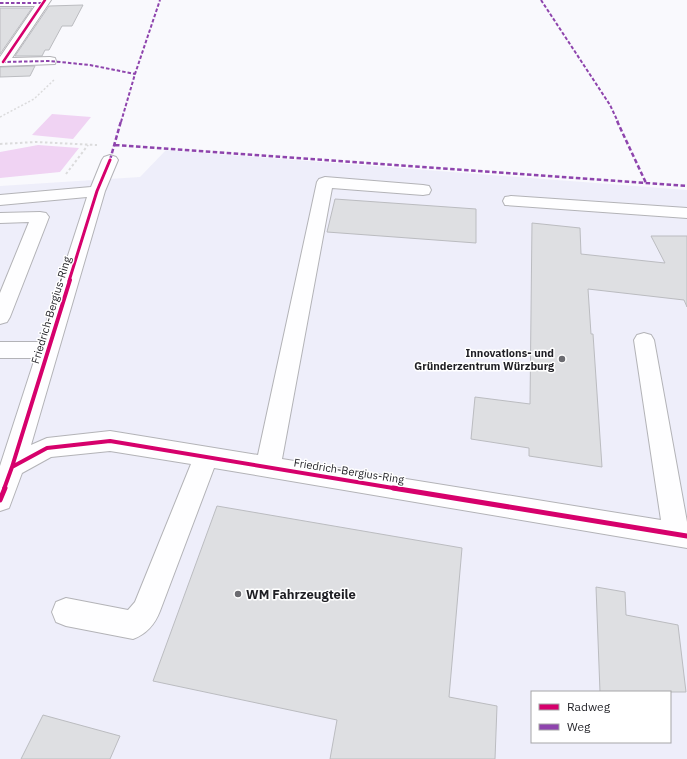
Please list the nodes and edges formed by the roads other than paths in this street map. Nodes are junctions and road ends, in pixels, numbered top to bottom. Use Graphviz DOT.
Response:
graph roads {
  1 [pos="44,1"];
  2 [pos="0,3"];
  3 [pos="50,61"];
  4 [pos="1,62"];
  5 [pos="104,152"];
  6 [pos="423,190"];
  7 [pos="97,191"];
  8 [pos="0,200"];
  9 [pos="511,201"];
  10 [pos="687,213"];
  11 [pos="0,218"];
  12 [pos="0,317"];
  13 [pos="644,340"];
  14 [pos="0,350"];
  15 [pos="48,350"];
  16 [pos="206,457"];
  17 [pos="12,467"];
  18 [pos="268,467"];
  19 [pos="0,500"];
  20 [pos="681,535"];
  21 [pos="66,612"];
  1 -- 2 [label="street"];
  1 -- 4 [label="street"];
  3 -- 4 [label="street"];
  5 -- 7 [label="street, Friedrich-Bergius-Ring"];
  6 -- 18 [label="street"];
  7 -- 8 [label="street"];
  7 -- 15 [label="street, Friedrich-Bergius-Ring"];
  9 -- 10 [label="street"];
  11 -- 12 [label="street"];
  13 -- 20 [label="street"];
  14 -- 15 [label="street"];
  15 -- 17 [label="street, Friedrich-Bergius-Ring"];
  16 -- 17 [label="street, Friedrich-Bergius-Ring"];
  16 -- 18 [label="street, Friedrich-Bergius-Ring"];
  16 -- 21 [label="street"];
  17 -- 19 [label="street, Friedrich-Bergius-Ring"];
  18 -- 20 [label="street, Friedrich-Bergius-Ring"];
}
